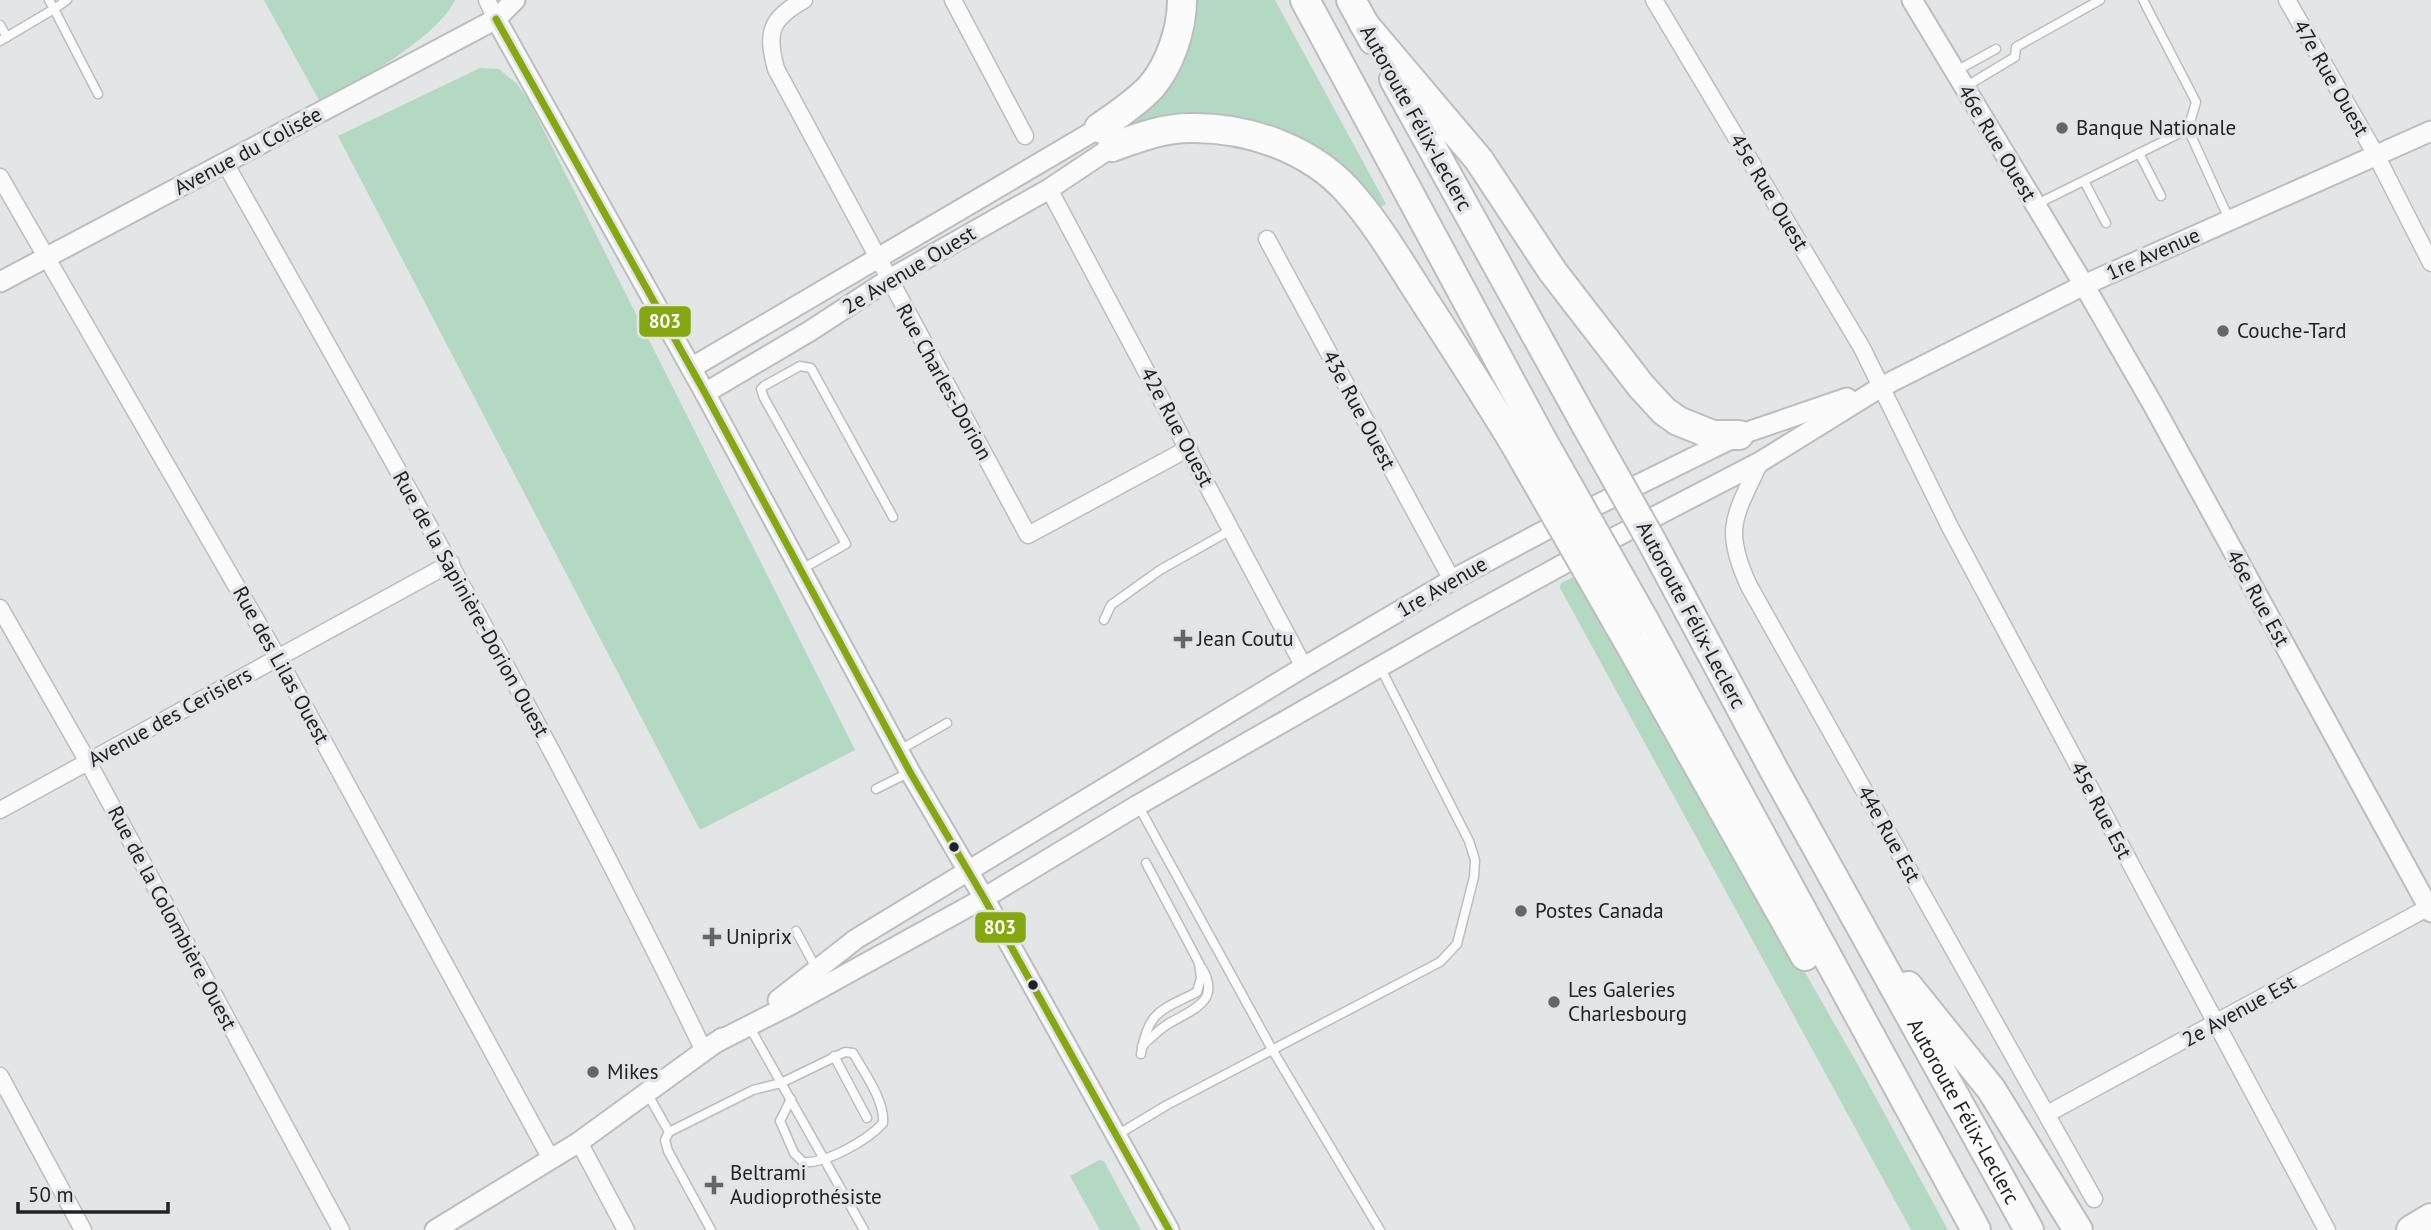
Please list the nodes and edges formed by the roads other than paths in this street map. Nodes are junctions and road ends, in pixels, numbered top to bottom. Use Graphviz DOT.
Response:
graph roads {
  1 [pos="49,0"];
  2 [pos="67,0"];
  3 [pos="486,0"];
  4 [pos="515,0"];
  5 [pos="804,0"];
  6 [pos="953,0"];
  7 [pos="1182,0"];
  8 [pos="1305,0"];
  9 [pos="1654,0"];
  10 [pos="1912,0"];
  11 [pos="2100,0"];
  12 [pos="2144,0"];
  13 [pos="2287,0"];
  14 [pos="54,9"];
  15 [pos="1357,12"];
  16 [pos="496,19"];
  17 [pos="0,24"];
  18 [pos="3,39"];
  19 [pos="1996,49"];
  20 [pos="1958,80"];
  21 [pos="98,94"];
  22 [pos="2188,129"];
  23 [pos="2431,131"];
  24 [pos="1025,136"];
  25 [pos="1105,137"];
  26 [pos="2139,153"];
  27 [pos="2376,155"];
  28 [pos="225,163"];
  29 [pos="0,177"];
  30 [pos="2084,181"];
  31 [pos="1049,188"];
  32 [pos="2161,196"];
  33 [pos="2035,205"];
  34 [pos="2230,220"];
  35 [pos="2106,223"];
  36 [pos="1266,239"];
  37 [pos="46,258"];
  38 [pos="879,259"];
  39 [pos="2431,263"];
  40 [pos="888,280"];
  41 [pos="0,282"];
  42 [pos="2084,285"];
  43 [pos="691,368"];
  44 [pos="1881,387"];
  45 [pos="705,393"];
  46 [pos="1739,435"];
  47 [pos="1528,441"];
  48 [pos="1189,448"];
  49 [pos="1760,462"];
  50 [pos="893,517"];
  51 [pos="1231,530"];
  52 [pos="451,563"];
  53 [pos="802,569"];
  54 [pos="1452,580"];
  55 [pos="0,608"];
  56 [pos="1104,620"];
  57 [pos="278,658"];
  58 [pos="1304,667"];
  59 [pos="1380,667"];
  60 [pos="947,723"];
  61 [pos="898,751"];
  62 [pos="88,762"];
  63 [pos="910,772"];
  64 [pos="876,789"];
  65 [pos="1138,805"];
  66 [pos="0,810"];
  67 [pos="1146,863"];
  68 [pos="967,870"];
  69 [pos="984,898"];
  70 [pos="2430,908"];
  71 [pos="796,931"];
  72 [pos="1870,942"];
  73 [pos="1199,963"];
  74 [pos="817,970"];
  75 [pos="2215,1024"];
  76 [pos="750,1026"];
  77 [pos="708,1048"];
  78 [pos="1273,1051"];
  79 [pos="834,1056"];
  80 [pos="0,1076"];
  81 [pos="781,1083"];
  82 [pos="647,1093"];
  83 [pos="791,1099"];
  84 [pos="2047,1114"];
  85 [pos="867,1118"];
  86 [pos="669,1132"];
  87 [pos="1117,1135"];
  88 [pos="579,1142"];
  89 [pos="551,1159"];
  90 [pos="825,1160"];
  91 [pos="2094,1199"];
  92 [pos="2431,1218"];
  93 [pos="83,1230"];
  94 [pos="341,1230"];
  95 [pos="435,1230"];
  96 [pos="626,1230"];
  97 [pos="710,1230"];
  98 [pos="864,1230"];
  99 [pos="1169,1230"];
  100 [pos="1380,1230"];
  101 [pos="1976,1230"];
  102 [pos="2029,1230"];
  103 [pos="2078,1230"];
  104 [pos="2327,1230"];
  105 [pos="2411,1230"];
  1 -- 14 [label="lane"];
  2 -- 14 [label="lane"];
  3 -- 16 [label="street"];
  4 -- 16 [label="street, Avenue du Colisée"];
  5 -- 38 [label="street, Rue Charles-Dorion"];
  6 -- 24 [label="street"];
  7 -- 25 [label="highway"];
  8 -- 47 [label="highway, Autoroute Félix-Leclerc"];
  9 -- 44 [label="street, 45e Rue Ouest"];
  10 -- 20 [label="street, 46e Rue Ouest"];
  11 -- 20 [label="lane"];
  12 -- 22 [label="lane"];
  13 -- 27 [label="street, 47e Rue Ouest"];
  14 -- 18 [label="lane"];
  14 -- 21 [label="lane"];
  15 -- 46 [label="highway"];
  15 -- 72 [label="highway, Autoroute Félix-Leclerc, bridge"];
  16 -- 28 [label="street, Avenue du Colisée"];
  16 -- 43 [label="street"];
  17 -- 18 [label="lane"];
  19 -- 20 [label="lane"];
  20 -- 33 [label="street, 46e Rue Ouest"];
  22 -- 26 [label="lane"];
  22 -- 34 [label="lane"];
  23 -- 27 [label="street, 1re Avenue"];
  25 -- 31 [label="street, 2e Avenue Ouest"];
  25 -- 38 [label="street, 2e Avenue Ouest"];
  25 -- 47 [label="highway"];
  26 -- 30 [label="lane"];
  26 -- 32 [label="lane"];
  27 -- 34 [label="street, 1re Avenue"];
  27 -- 39 [label="street, 47e Rue Ouest"];
  28 -- 37 [label="street, Avenue du Colisée"];
  28 -- 52 [label="street, Rue de la Sapinière-Dorion Ouest"];
  29 -- 37 [label="street, Rue des Lilas Ouest"];
  30 -- 33 [label="lane"];
  30 -- 35 [label="lane"];
  31 -- 40 [label="street, 2e Avenue Ouest"];
  31 -- 48 [label="street, 42e Rue Ouest"];
  33 -- 42 [label="street, 46e Rue Ouest"];
  34 -- 42 [label="street, 1re Avenue"];
  36 -- 54 [label="street, 43e Rue Ouest"];
  37 -- 41 [label="street, Avenue du Colisée"];
  37 -- 57 [label="street, Rue des Lilas Ouest"];
  38 -- 40 [label="street, Rue Charles-Dorion"];
  38 -- 43 [label="street, 2e Avenue Ouest"];
  40 -- 45 [label="street, 2e Avenue Ouest"];
  40 -- 48 [label="street, Rue Charles-Dorion"];
  42 -- 44 [label="street, 1re Avenue"];
  42 -- 70 [label="street, 46e Rue Est"];
  43 -- 45 [label="street"];
  44 -- 46 [label="street, 1re Avenue"];
  44 -- 49 [label="street, 1re Avenue"];
  44 -- 75 [label="street, 45e Rue Est"];
  45 -- 53 [label="street"];
  46 -- 54 [label="street, 1re Avenue"];
  47 -- 101 [label="highway, Autoroute Félix-Leclerc, bridge"];
  48 -- 51 [label="street, 42e Rue Ouest"];
  49 -- 59 [label="street, 1re Avenue"];
  49 -- 84 [label="street, 44e Rue Est"];
  50 -- 53 [label="lane"];
  51 -- 56 [label="lane"];
  51 -- 58 [label="street, 42e Rue Ouest"];
  52 -- 57 [label="street, Avenue des Cerisiers"];
  52 -- 77 [label="street, Rue de la Sapinière-Dorion Ouest"];
  53 -- 61 [label="street"];
  54 -- 58 [label="street, 1re Avenue"];
  55 -- 62 [label="street, Rue de la Colombière Ouest"];
  57 -- 62 [label="street, Avenue des Cerisiers"];
  57 -- 89 [label="street, Rue des Lilas Ouest"];
  58 -- 68 [label="street, 1re Avenue"];
  59 -- 65 [label="street, 1re Avenue"];
  59 -- 78 [label="lane"];
  60 -- 61 [label="lane"];
  61 -- 63 [label="street"];
  62 -- 66 [label="street, Avenue des Cerisiers"];
  62 -- 94 [label="street, Rue de la Colombière Ouest"];
  63 -- 64 [label="lane"];
  63 -- 68 [label="street"];
  65 -- 69 [label="street, 1re Avenue"];
  65 -- 78 [label="lane"];
  67 -- 73 [label="lane"];
  68 -- 69 [label="street"];
  68 -- 74 [label="street, 1re Avenue"];
  69 -- 76 [label="street, 1re Avenue"];
  69 -- 87 [label="street"];
  70 -- 75 [label="street, 2e Avenue Est"];
  71 -- 74 [label="lane"];
  72 -- 102 [label="highway, Autoroute Félix-Leclerc"];
  72 -- 103 [label="highway"];
  73 -- 73 [label="lane"];
  74 -- 77 [label="street, 1re Avenue"];
  75 -- 84 [label="street, 2e Avenue Est"];
  75 -- 104 [label="street, 45e Rue Est"];
  76 -- 77 [label="street, 1re Avenue"];
  76 -- 81 [label="lane"];
  77 -- 82 [label="street, 1re Avenue"];
  78 -- 87 [label="lane"];
  78 -- 100 [label="lane"];
  79 -- 81 [label="lane"];
  79 -- 85 [label="lane"];
  79 -- 90 [label="lane"];
  80 -- 93 [label="street"];
  81 -- 83 [label="lane"];
  81 -- 86 [label="lane"];
  82 -- 86 [label="lane"];
  82 -- 88 [label="street, 1re Avenue"];
  83 -- 90 [label="lane"];
  83 -- 90 [label="lane"];
  84 -- 91 [label="street, 44e Rue Est"];
  86 -- 97 [label="lane"];
  87 -- 99 [label="street"];
  88 -- 89 [label="street, 1re Avenue"];
  88 -- 96 [label="street"];
  89 -- 95 [label="street, 1re Avenue"];
  90 -- 98 [label="lane"];
  92 -- 105 [label="highway"];
}
